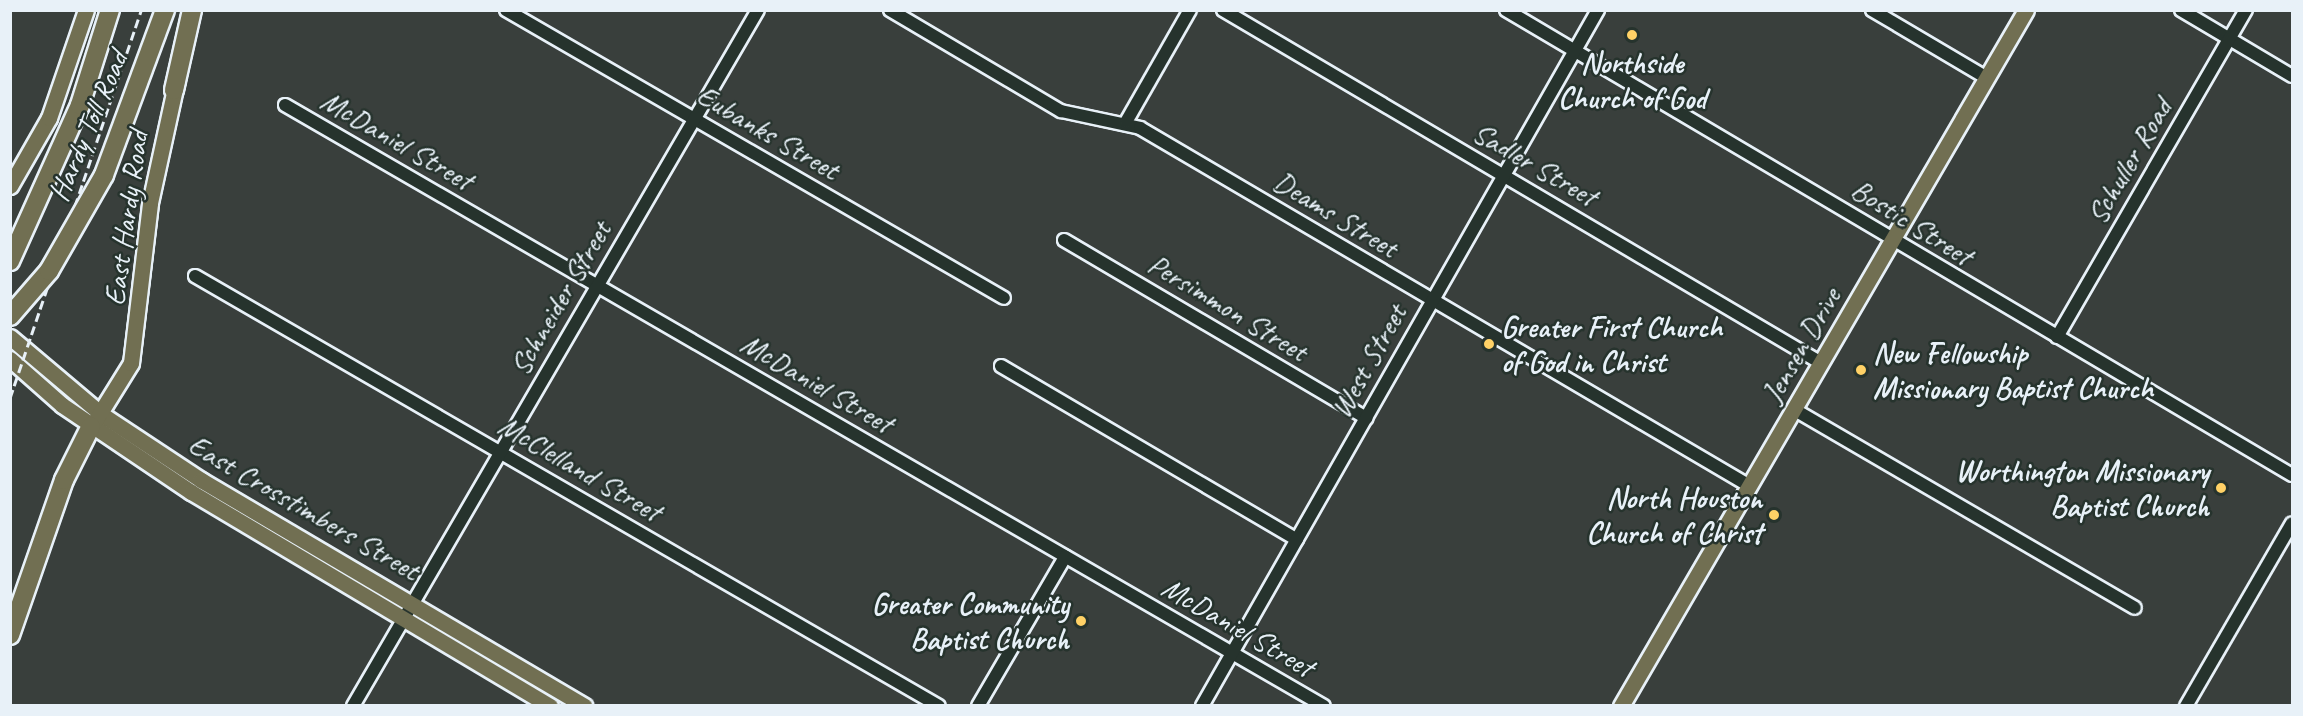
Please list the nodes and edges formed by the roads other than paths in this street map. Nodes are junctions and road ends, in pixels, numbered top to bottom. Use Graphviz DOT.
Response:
graph roads {
  1 [pos="86,10"];
  2 [pos="110,10"];
  3 [pos="165,10"];
  4 [pos="192,10"];
  5 [pos="199,10"];
  6 [pos="506,10"];
  7 [pos="758,10"];
  8 [pos="890,10"];
  9 [pos="1190,10"];
  10 [pos="1223,10"];
  11 [pos="1506,10"];
  12 [pos="1598,10"];
  13 [pos="1872,10"];
  14 [pos="2026,10"];
  15 [pos="2181,10"];
  16 [pos="2246,10"];
  17 [pos="2230,39"];
  18 [pos="1574,51"];
  19 [pos="2292,76"];
  20 [pos="1987,78"];
  21 [pos="174,90"];
  22 [pos="285,105"];
  23 [pos="695,120"];
  24 [pos="1126,122"];
  25 [pos="1503,175"];
  26 [pos="10,186"];
  27 [pos="1894,239"];
  28 [pos="1064,240"];
  29 [pos="13,256"];
  30 [pos="195,276"];
  31 [pos="597,285"];
  32 [pos="1004,298"];
  33 [pos="1431,300"];
  34 [pos="10,316"];
  35 [pos="10,337"];
  36 [pos="2057,337"];
  37 [pos="10,359"];
  38 [pos="1821,363"];
  39 [pos="1001,366"];
  40 [pos="1794,410"];
  41 [pos="1366,418"];
  42 [pos="96,420"];
  43 [pos="501,451"];
  44 [pos="2292,475"];
  45 [pos="1748,485"];
  46 [pos="2292,523"];
  47 [pos="1297,540"];
  48 [pos="1065,557"];
  49 [pos="2135,608"];
  50 [pos="410,609"];
  51 [pos="10,635"];
  52 [pos="1233,653"];
  53 [pos="510,661"];
  54 [pos="501,675"];
  55 [pos="353,705"];
  56 [pos="550,705"];
  57 [pos="584,705"];
  58 [pos="939,705"];
  59 [pos="978,705"];
  60 [pos="1203,705"];
  61 [pos="1324,705"];
  62 [pos="1621,705"];
  63 [pos="2186,705"];
  1 -- 26 [label="main road"];
  2 -- 29 [label="highway, Hardy Toll Road"];
  3 -- 34 [label="highway, Hardy Toll Road, bridge"];
  4 -- 21 [label="highway"];
  5 -- 21 [label="main road, East Hardy Road"];
  6 -- 23 [label="street, Eubanks Street"];
  7 -- 23 [label="street, Schneider Street"];
  8 -- 24 [label="street, Deams Street"];
  9 -- 24 [label="street"];
  10 -- 25 [label="street, Sadler Street"];
  11 -- 18 [label="street, Bostic Street"];
  12 -- 18 [label="street, West Street"];
  13 -- 20 [label="street"];
  14 -- 20 [label="main road, Jensen Drive"];
  15 -- 17 [label="street"];
  16 -- 17 [label="street, Schuller Road"];
  17 -- 19 [label="street"];
  17 -- 36 [label="street, Schuller Road"];
  18 -- 25 [label="street, West Street"];
  18 -- 27 [label="street, Bostic Street"];
  20 -- 27 [label="main road, Jensen Drive"];
  21 -- 42 [label="main road, East Hardy Road"];
  22 -- 31 [label="street, McDaniel Street"];
  23 -- 31 [label="street, Schneider Street"];
  23 -- 32 [label="street, Eubanks Street"];
  24 -- 33 [label="street, Deams Street"];
  25 -- 33 [label="street, West Street"];
  25 -- 38 [label="street, Sadler Street"];
  27 -- 36 [label="street, Bostic Street"];
  27 -- 38 [label="main road, Jensen Drive"];
  28 -- 41 [label="street, Persimmon Street"];
  30 -- 43 [label="street, McClelland Street"];
  31 -- 43 [label="street, Schneider Street"];
  31 -- 48 [label="street, McDaniel Street"];
  33 -- 41 [label="street, West Street"];
  33 -- 45 [label="street, Deams Street"];
  35 -- 42 [label="main road, East Crosstimbers Street"];
  36 -- 44 [label="street, Bostic Street"];
  37 -- 42 [label="main road, East Crosstimbers Street"];
  38 -- 40 [label="main road, Jensen Drive"];
  39 -- 47 [label="street"];
  40 -- 45 [label="main road, Jensen Drive"];
  40 -- 49 [label="street"];
  41 -- 47 [label="street, West Street"];
  42 -- 50 [label="main road, East Crosstimbers Street"];
  42 -- 51 [label="highway"];
  43 -- 50 [label="street, Schneider Street"];
  43 -- 58 [label="street, McClelland Street"];
  45 -- 62 [label="main road, Jensen Drive"];
  46 -- 63 [label="street"];
  47 -- 52 [label="street, West Street"];
  48 -- 52 [label="street, McDaniel Street"];
  48 -- 59 [label="street"];
  50 -- 53 [label="main road, East Crosstimbers Street"];
  50 -- 54 [label="main road, East Crosstimbers Street"];
  50 -- 55 [label="street, Schneider Street"];
  52 -- 60 [label="street, West Street"];
  52 -- 61 [label="street, McDaniel Street"];
  53 -- 54 [label="main road"];
  53 -- 57 [label="main road, East Crosstimbers Street"];
  54 -- 56 [label="main road, East Crosstimbers Street"];
}
